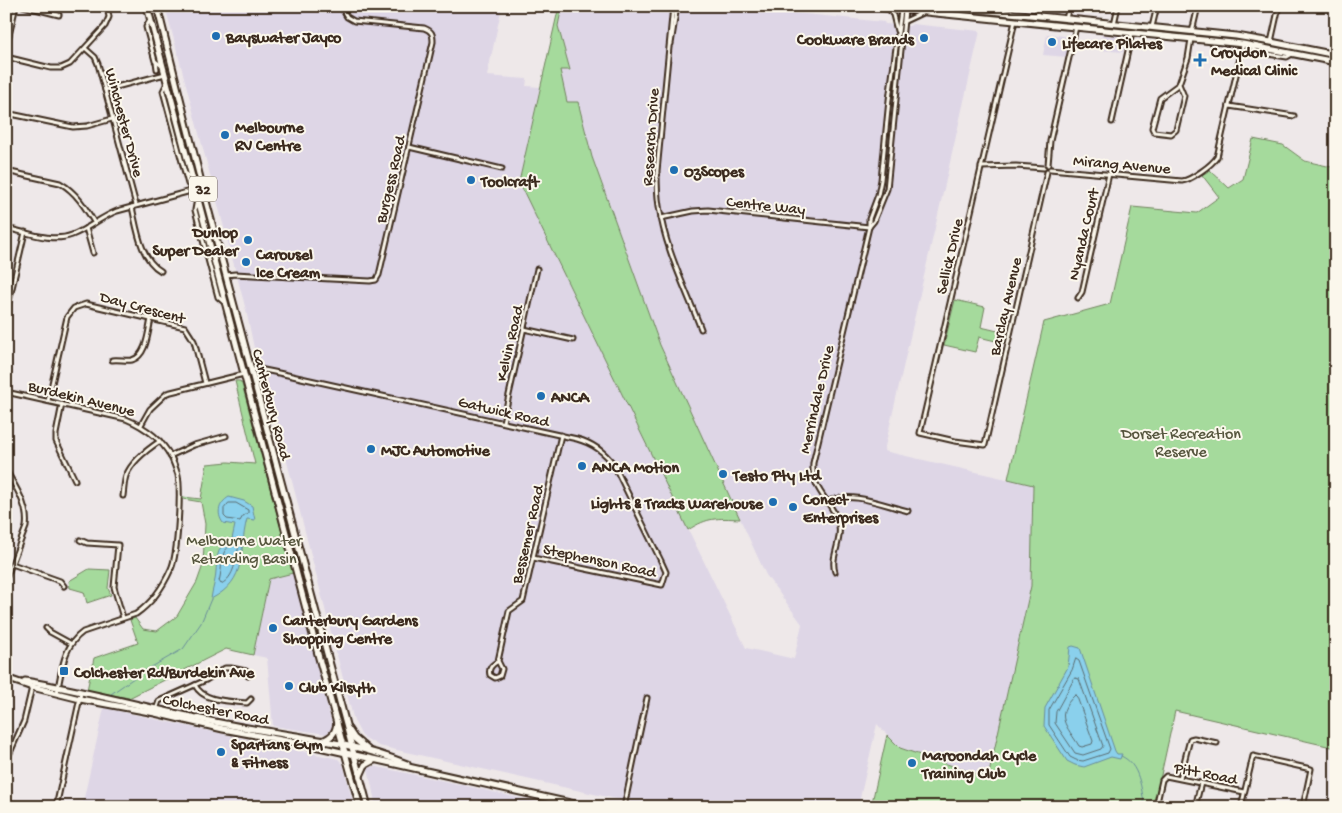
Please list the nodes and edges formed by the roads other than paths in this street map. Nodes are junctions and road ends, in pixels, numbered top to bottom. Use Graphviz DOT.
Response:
graph roads {
  1 [pos="16,6"];
  2 [pos="23,6"];
  3 [pos="106,6"];
  4 [pos="147,6"];
  5 [pos="157,6"];
  6 [pos="345,6"];
  7 [pos="673,6"];
  8 [pos="677,6"];
  9 [pos="868,6"];
  10 [pos="941,6"];
  11 [pos="1039,6"];
  12 [pos="1069,6"];
  13 [pos="1118,6"];
  14 [pos="1157,6"];
  15 [pos="1198,6"];
  16 [pos="1279,6"];
  17 [pos="889,8"];
  18 [pos="903,8"];
  19 [pos="925,12"];
  20 [pos="58,14"];
  21 [pos="1015,14"];
  22 [pos="1037,16"];
  23 [pos="150,18"];
  24 [pos="1066,19"];
  25 [pos="1015,20"];
  26 [pos="904,22"];
  27 [pos="1114,24"];
  28 [pos="1076,27"];
  29 [pos="1152,28"];
  30 [pos="1113,31"];
  31 [pos="1192,32"];
  32 [pos="1132,33"];
  33 [pos="898,34"];
  34 [pos="1191,39"];
  35 [pos="1271,42"];
  36 [pos="1243,44"];
  37 [pos="1251,45"];
  38 [pos="6,48"];
  39 [pos="1270,48"];
  40 [pos="86,49"];
  41 [pos="1294,53"];
  42 [pos="1336,56"];
  43 [pos="6,57"];
  44 [pos="668,59"];
  45 [pos="1336,62"];
  46 [pos="160,68"];
  47 [pos="173,72"];
  48 [pos="165,74"];
  49 [pos="167,82"];
  50 [pos="1179,84"];
  51 [pos="890,88"];
  52 [pos="897,88"];
  53 [pos="105,90"];
  54 [pos="1229,106"];
  55 [pos="6,113"];
  56 [pos="1294,116"];
  57 [pos="112,119"];
  58 [pos="1112,122"];
  59 [pos="886,129"];
  60 [pos="893,129"];
  61 [pos="409,148"];
  62 [pos="981,167"];
  63 [pos="1047,168"];
  64 [pos="502,169"];
  65 [pos="6,170"];
  66 [pos="185,173"];
  67 [pos="1109,174"];
  68 [pos="193,180"];
  69 [pos="188,184"];
  70 [pos="203,187"];
  71 [pos="195,189"];
  72 [pos="134,206"];
  73 [pos="662,218"];
  74 [pos="94,222"];
  75 [pos="869,227"];
  76 [pos="6,228"];
  77 [pos="86,228"];
  78 [pos="25,232"];
  79 [pos="93,253"];
  80 [pos="537,269"];
  81 [pos="161,271"];
  82 [pos="226,275"];
  83 [pos="1078,298"];
  84 [pos="6,314"];
  85 [pos="151,319"];
  86 [pos="524,329"];
  87 [pos="701,329"];
  88 [pos="573,340"];
  89 [pos="112,360"];
  90 [pos="251,370"];
  91 [pos="244,374"];
  92 [pos="205,383"];
  93 [pos="6,392"];
  94 [pos="48,401"];
  95 [pos="62,404"];
  96 [pos="503,422"];
  97 [pos="141,425"];
  98 [pos="561,435"];
  99 [pos="226,436"];
  100 [pos="160,441"];
  101 [pos="985,445"];
  102 [pos="170,456"];
  103 [pos="6,470"];
  104 [pos="277,470"];
  105 [pos="270,472"];
  106 [pos="75,480"];
  107 [pos="123,496"];
  108 [pos="826,502"];
  109 [pos="908,511"];
  110 [pos="80,540"];
  111 [pos="533,558"];
  112 [pos="12,564"];
  113 [pos="835,572"];
  114 [pos="6,579"];
  115 [pos="64,586"];
  116 [pos="662,586"];
  117 [pos="313,606"];
  118 [pos="306,607"];
  119 [pos="123,618"];
  120 [pos="46,628"];
  121 [pos="70,644"];
  122 [pos="498,661"];
  123 [pos="331,669"];
  124 [pos="323,671"];
  125 [pos="248,676"];
  126 [pos="32,685"];
  127 [pos="195,685"];
  128 [pos="57,690"];
  129 [pos="81,696"];
  130 [pos="647,698"];
  131 [pos="249,701"];
  132 [pos="156,711"];
  133 [pos="337,719"];
  134 [pos="346,724"];
  135 [pos="322,741"];
  136 [pos="1217,743"];
  137 [pos="344,746"];
  138 [pos="352,747"];
  139 [pos="370,751"];
  140 [pos="346,753"];
  141 [pos="354,755"];
  142 [pos="377,760"];
  143 [pos="419,768"];
  144 [pos="360,776"];
  145 [pos="1180,778"];
  146 [pos="1201,783"];
  147 [pos="6,792"];
  148 [pos="1244,792"];
  149 [pos="56,807"];
  150 [pos="360,807"];
  151 [pos="368,807"];
  152 [pos="588,807"];
  153 [pos="624,807"];
  154 [pos="1156,807"];
  155 [pos="1195,807"];
  156 [pos="1241,807"];
  157 [pos="1303,807"];
  1 -- 38 [label="street"];
  2 -- 20 [label="street"];
  3 -- 40 [label="street"];
  4 -- 23 [label="main road, Canterbury Road / 32"];
  5 -- 47 [label="main road, Canterbury Road / 32"];
  6 -- 61 [label="street, Burgess Road"];
  7 -- 44 [label="street, Research Drive"];
  8 -- 44 [label="street, Research Drive"];
  9 -- 17 [label="main road"];
  10 -- 21 [label="main road"];
  11 -- 22 [label="street"];
  12 -- 24 [label="street"];
  13 -- 27 [label="street"];
  14 -- 29 [label="street"];
  15 -- 31 [label="street"];
  16 -- 35 [label="street"];
  17 -- 18 [label="main road"];
  17 -- 33 [label="street"];
  18 -- 19 [label="main road"];
  18 -- 26 [label="street, Merrindale Drive"];
  18 -- 33 [label="street, Merrindale Drive"];
  19 -- 25 [label="main road"];
  19 -- 26 [label="street"];
  21 -- 22 [label="main road"];
  21 -- 25 [label="main road"];
  22 -- 24 [label="main road"];
  23 -- 46 [label="main road, Canterbury Road / 32"];
  23 -- 46 [label="street, Canterbury Road"];
  24 -- 27 [label="main road"];
  25 -- 28 [label="main road"];
  25 -- 62 [label="street, Sellick Drive"];
  26 -- 52 [label="street, Merrindale Drive"];
  27 -- 29 [label="main road"];
  27 -- 30 [label="main road"];
  28 -- 30 [label="main road"];
  28 -- 63 [label="street, Barclay Avenue"];
  29 -- 31 [label="main road"];
  30 -- 32 [label="main road"];
  31 -- 34 [label="main road"];
  31 -- 35 [label="main road"];
  32 -- 34 [label="main road"];
  32 -- 58 [label="street"];
  33 -- 51 [label="street, Merrindale Drive"];
  34 -- 36 [label="main road"];
  34 -- 50 [label="street"];
  35 -- 39 [label="main road"];
  35 -- 42 [label="main road"];
  36 -- 37 [label="main road"];
  36 -- 54 [label="street, Mirang Avenue"];
  37 -- 39 [label="main road"];
  37 -- 41 [label="street"];
  39 -- 41 [label="main road"];
  40 -- 43 [label="street"];
  40 -- 53 [label="street, Winchester Drive"];
  41 -- 45 [label="main road"];
  44 -- 73 [label="street, Research Drive"];
  46 -- 48 [label="main road, Canterbury Road / 32"];
  47 -- 48 [label="main road"];
  47 -- 70 [label="main road, Canterbury Road / 32"];
  48 -- 49 [label="main road, Canterbury Road / 32"];
  48 -- 53 [label="street"];
  49 -- 66 [label="street, Canterbury Road"];
  49 -- 68 [label="main road, Canterbury Road / 32"];
  50 -- 50 [label="street"];
  51 -- 52 [label="street"];
  51 -- 59 [label="street, Merrindale Drive"];
  52 -- 60 [label="street, Merrindale Drive"];
  53 -- 57 [label="street, Winchester Drive"];
  54 -- 56 [label="street"];
  54 -- 67 [label="street, Mirang Avenue"];
  55 -- 57 [label="street"];
  57 -- 72 [label="street, Winchester Drive"];
  59 -- 60 [label="street"];
  59 -- 75 [label="street, Merrindale Drive"];
  60 -- 75 [label="street, Merrindale Drive"];
  61 -- 64 [label="street"];
  61 -- 82 [label="street, Burgess Road"];
  62 -- 63 [label="street, Mirang Avenue"];
  62 -- 101 [label="street, Sellick Drive"];
  63 -- 67 [label="street, Mirang Avenue"];
  63 -- 101 [label="street, Barclay Avenue"];
  65 -- 74 [label="street"];
  66 -- 68 [label="street"];
  66 -- 69 [label="street, Canterbury Road"];
  67 -- 83 [label="street, Nyanda Court"];
  68 -- 71 [label="main road, Canterbury Road / 32"];
  70 -- 71 [label="street"];
  70 -- 82 [label="main road, Canterbury Road / 32"];
  71 -- 72 [label="street"];
  71 -- 91 [label="main road, Canterbury Road / 32"];
  72 -- 74 [label="street"];
  72 -- 81 [label="street, Winchester Drive"];
  73 -- 75 [label="street, Centre Way"];
  73 -- 87 [label="street, Research Drive"];
  74 -- 77 [label="street"];
  75 -- 108 [label="street, Merrindale Drive"];
  76 -- 78 [label="street"];
  77 -- 78 [label="street"];
  77 -- 79 [label="street"];
  78 -- 84 [label="street"];
  80 -- 86 [label="street, Kelvin Road"];
  82 -- 90 [label="main road, Canterbury Road / 32"];
  85 -- 89 [label="street"];
  85 -- 92 [label="street, Day Crescent"];
  85 -- 94 [label="street, Day Crescent"];
  86 -- 88 [label="street"];
  86 -- 96 [label="street, Kelvin Road"];
  90 -- 91 [label="main road"];
  90 -- 96 [label="street, Gatwick Road"];
  90 -- 104 [label="main road, Canterbury Road / 32"];
  91 -- 92 [label="street"];
  91 -- 105 [label="main road, Canterbury Road / 32"];
  92 -- 97 [label="street"];
  93 -- 94 [label="street, Burdekin Avenue"];
  94 -- 95 [label="street, Burdekin Avenue"];
  95 -- 97 [label="street, Burdekin Avenue"];
  95 -- 106 [label="street"];
  96 -- 98 [label="street, Gatwick Road"];
  97 -- 100 [label="street, Burdekin Avenue"];
  98 -- 111 [label="street, Bessemer Road"];
  98 -- 116 [label="street, Gatwick Road"];
  99 -- 102 [label="street"];
  100 -- 102 [label="street, Burdekin Avenue"];
  100 -- 107 [label="street"];
  102 -- 119 [label="street, Burdekin Avenue"];
  103 -- 112 [label="street"];
  104 -- 105 [label="main road"];
  104 -- 117 [label="main road, Canterbury Road / 32"];
  105 -- 118 [label="main road, Canterbury Road / 32"];
  108 -- 109 [label="street"];
  108 -- 113 [label="street, Merrindale Drive"];
  110 -- 119 [label="street"];
  111 -- 116 [label="street, Stephenson Road"];
  111 -- 122 [label="street, Bessemer Road"];
  112 -- 114 [label="street"];
  112 -- 115 [label="street"];
  117 -- 118 [label="street"];
  117 -- 123 [label="main road, Canterbury Road / 32"];
  118 -- 124 [label="main road, Canterbury Road / 32"];
  119 -- 121 [label="street, Burdekin Avenue"];
  120 -- 121 [label="street"];
  121 -- 128 [label="street"];
  122 -- 122 [label="street, Bessemer Road"];
  123 -- 124 [label="main road"];
  123 -- 134 [label="main road, Canterbury Road / 32"];
  124 -- 133 [label="main road, Canterbury Road / 32"];
  125 -- 127 [label="street"];
  126 -- 128 [label="main road, Colchester Road"];
  126 -- 147 [label="street"];
  127 -- 131 [label="street"];
  127 -- 132 [label="street"];
  128 -- 129 [label="main road, Colchester Road"];
  129 -- 132 [label="main road, Colchester Road"];
  129 -- 149 [label="street"];
  130 -- 153 [label="street"];
  132 -- 135 [label="main road, Colchester Road"];
  132 -- 140 [label="main road, Colchester Road"];
  133 -- 135 [label="main road"];
  133 -- 137 [label="main road, Canterbury Road / 32"];
  134 -- 138 [label="main road, Canterbury Road / 32"];
  134 -- 139 [label="main road"];
  135 -- 137 [label="main road, Colchester Road"];
  136 -- 145 [label="street"];
  137 -- 138 [label="main road, Colchester Road"];
  137 -- 140 [label="main road, Canterbury Road / 32"];
  138 -- 139 [label="main road, Colchester Road"];
  138 -- 141 [label="main road, Canterbury Road / 32"];
  139 -- 143 [label="main road, Colchester Road"];
  140 -- 141 [label="main road, Colchester Road"];
  140 -- 150 [label="main road, Canterbury Road / 32"];
  141 -- 142 [label="main road, Colchester Road"];
  141 -- 144 [label="main road, Canterbury Road / 32"];
  142 -- 143 [label="main road, Colchester Road"];
  142 -- 144 [label="main road"];
  143 -- 152 [label="main road, Colchester Road"];
  144 -- 151 [label="main road, Canterbury Road / 32"];
  145 -- 146 [label="street, Pitt Road"];
  145 -- 154 [label="street, Pitt Road"];
  146 -- 148 [label="street, Pitt Road"];
  146 -- 155 [label="street"];
  148 -- 156 [label="street"];
  148 -- 157 [label="street"];
}
